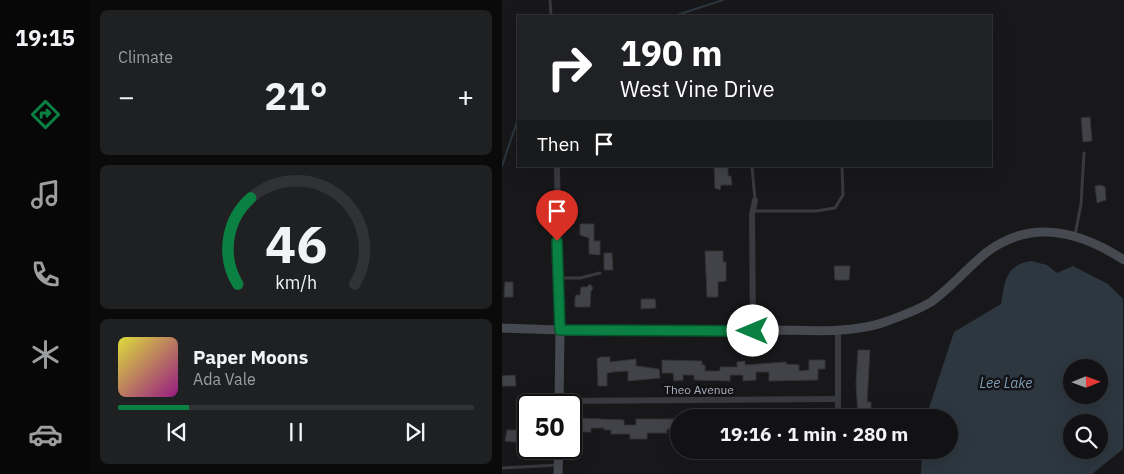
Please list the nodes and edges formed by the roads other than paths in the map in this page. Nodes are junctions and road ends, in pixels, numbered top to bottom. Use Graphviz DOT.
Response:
graph roads {
  1 [pos="550,0"];
  2 [pos="551,15"];
  3 [pos="1084,153"];
  4 [pos="556,167"];
  5 [pos="752,167"];
  6 [pos="842,167"];
  7 [pos="755,200"];
  8 [pos="753,211"];
  9 [pos="1075,235"];
  10 [pos="1124,260"];
  11 [pos="600,273"];
  12 [pos="558,278"];
  13 [pos="502,328"];
  14 [pos="838,329"];
  15 [pos="560,330"];
  16 [pos="753,331"];
  17 [pos="559,394"];
  18 [pos="838,399"];
  19 [pos="582,403"];
  20 [pos="838,409"];
  21 [pos="502,468"];
  22 [pos="558,469"];
  1 -- 2 [label="lane"];
  3 -- 9 [label="lane"];
  4 -- 12 [label="street"];
  5 -- 7 [label="lane"];
  6 -- 8 [label="lane"];
  7 -- 8 [label="street"];
  8 -- 16 [label="street"];
  9 -- 10 [label="main road"];
  9 -- 14 [label="main road"];
  11 -- 12 [label="lane"];
  12 -- 15 [label="street"];
  13 -- 15 [label="main road"];
  14 -- 16 [label="main road"];
  14 -- 18 [label="street"];
  15 -- 16 [label="main road"];
  15 -- 17 [label="main road"];
  18 -- 19 [label="street, Theo Avenue"];
  18 -- 20 [label="street"];
  21 -- 22 [label="lane"];
}
